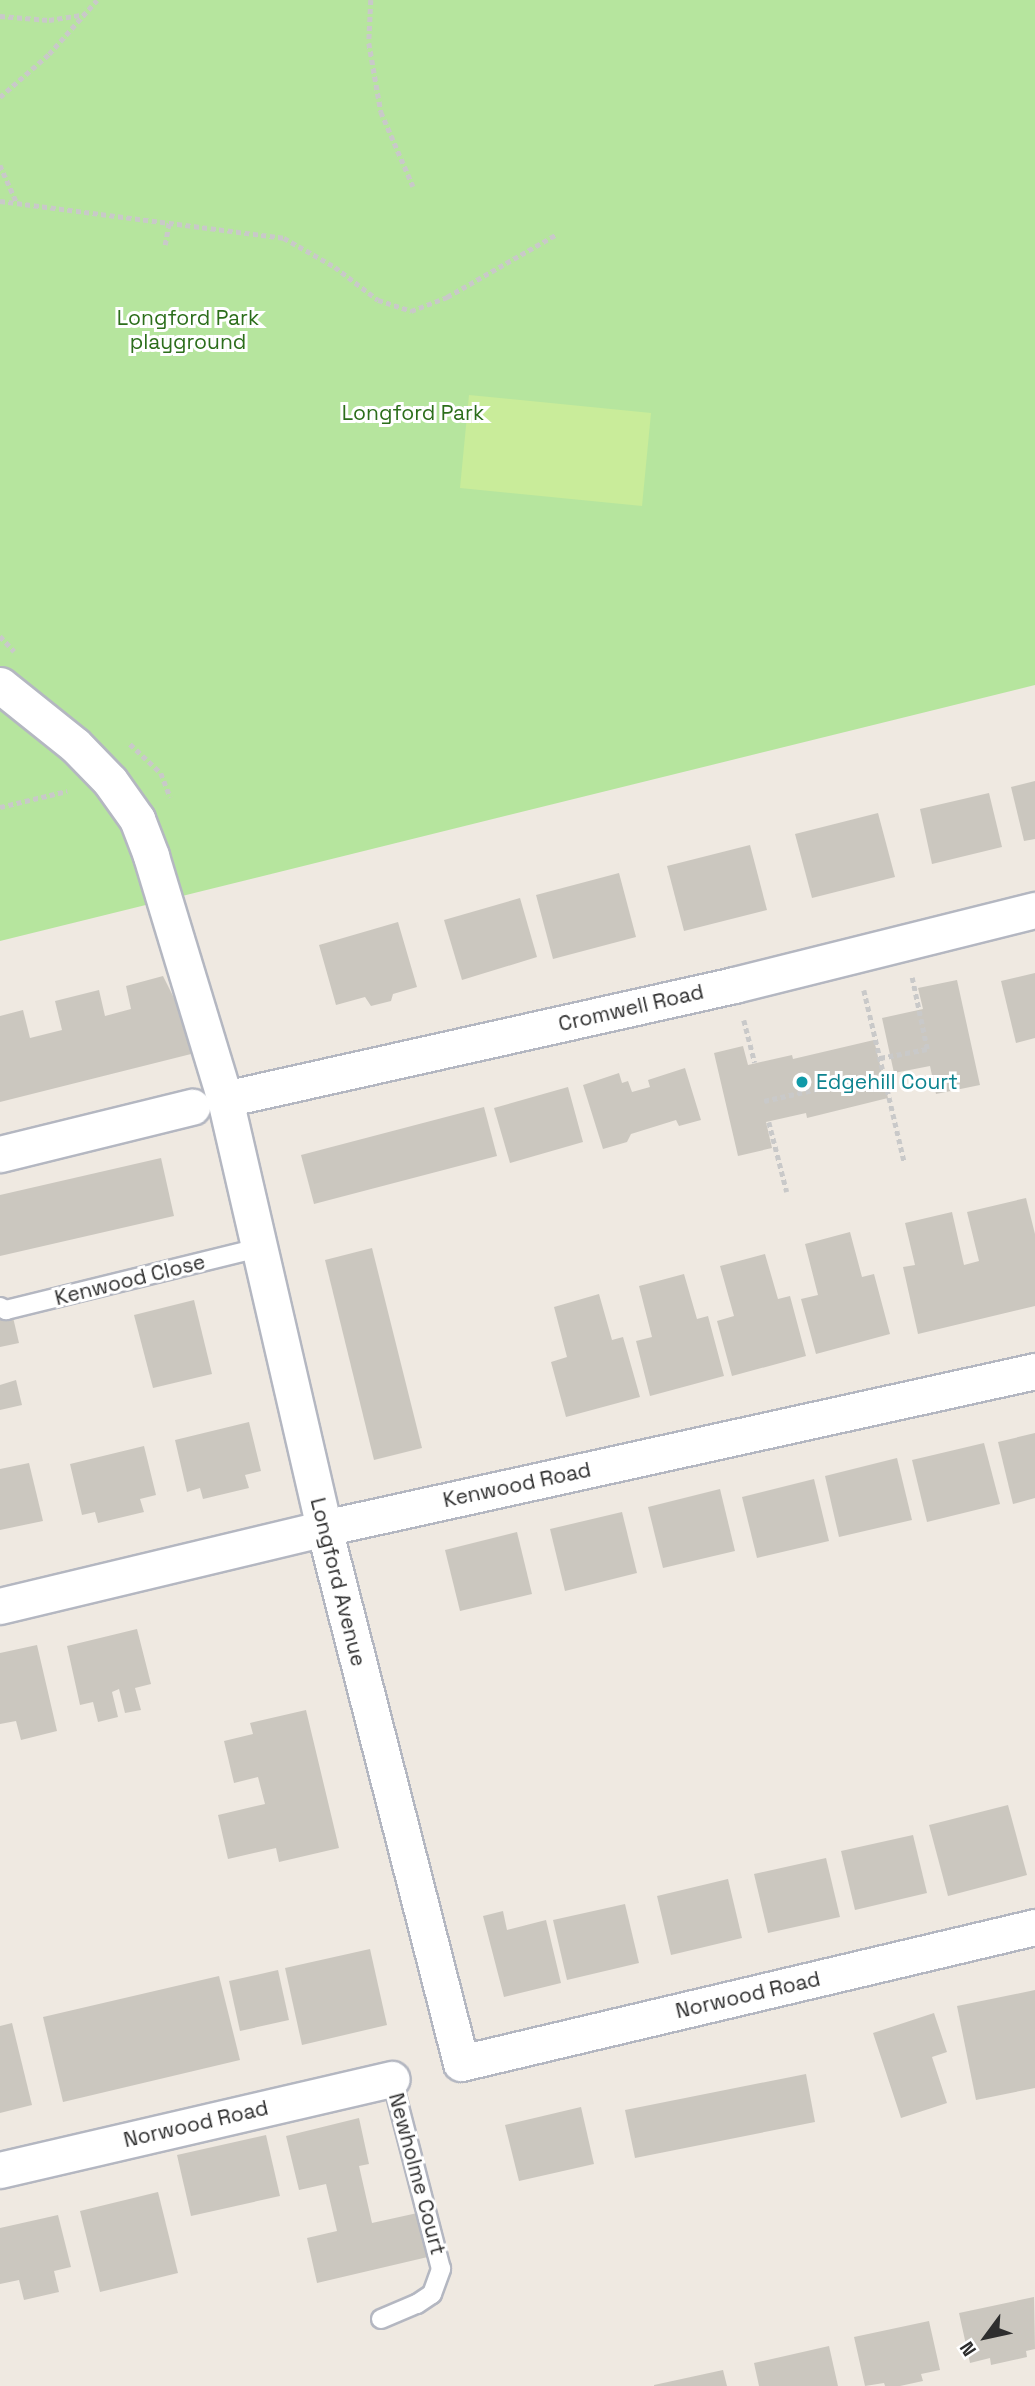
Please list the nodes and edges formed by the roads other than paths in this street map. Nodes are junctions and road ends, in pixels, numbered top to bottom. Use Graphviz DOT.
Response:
graph roads {
  1 [pos="0,685"];
  2 [pos="1035,911"];
  3 [pos="225,1099"];
  4 [pos="192,1107"];
  5 [pos="0,1154"];
  6 [pos="259,1248"];
  7 [pos="0,1307"];
  8 [pos="1035,1371"];
  9 [pos="324,1528"];
  10 [pos="0,1606"];
  11 [pos="1035,1927"];
  12 [pos="461,2063"];
  13 [pos="392,2079"];
  14 [pos="0,2170"];
  15 [pos="380,2319"];
  1 -- 3 [label="street, Longford Avenue"];
  2 -- 3 [label="street, Cromwell Road"];
  3 -- 6 [label="street, Longford Avenue"];
  4 -- 5 [label="street"];
  6 -- 7 [label="lane, Kenwood Close"];
  6 -- 9 [label="street, Longford Avenue"];
  8 -- 9 [label="street, Kenwood Road"];
  9 -- 10 [label="street, Kenwood Road"];
  9 -- 12 [label="street, Longford Avenue"];
  11 -- 12 [label="street, Norwood Road"];
  13 -- 14 [label="street, Norwood Road"];
  13 -- 15 [label="lane, Newholme Court"];
}
